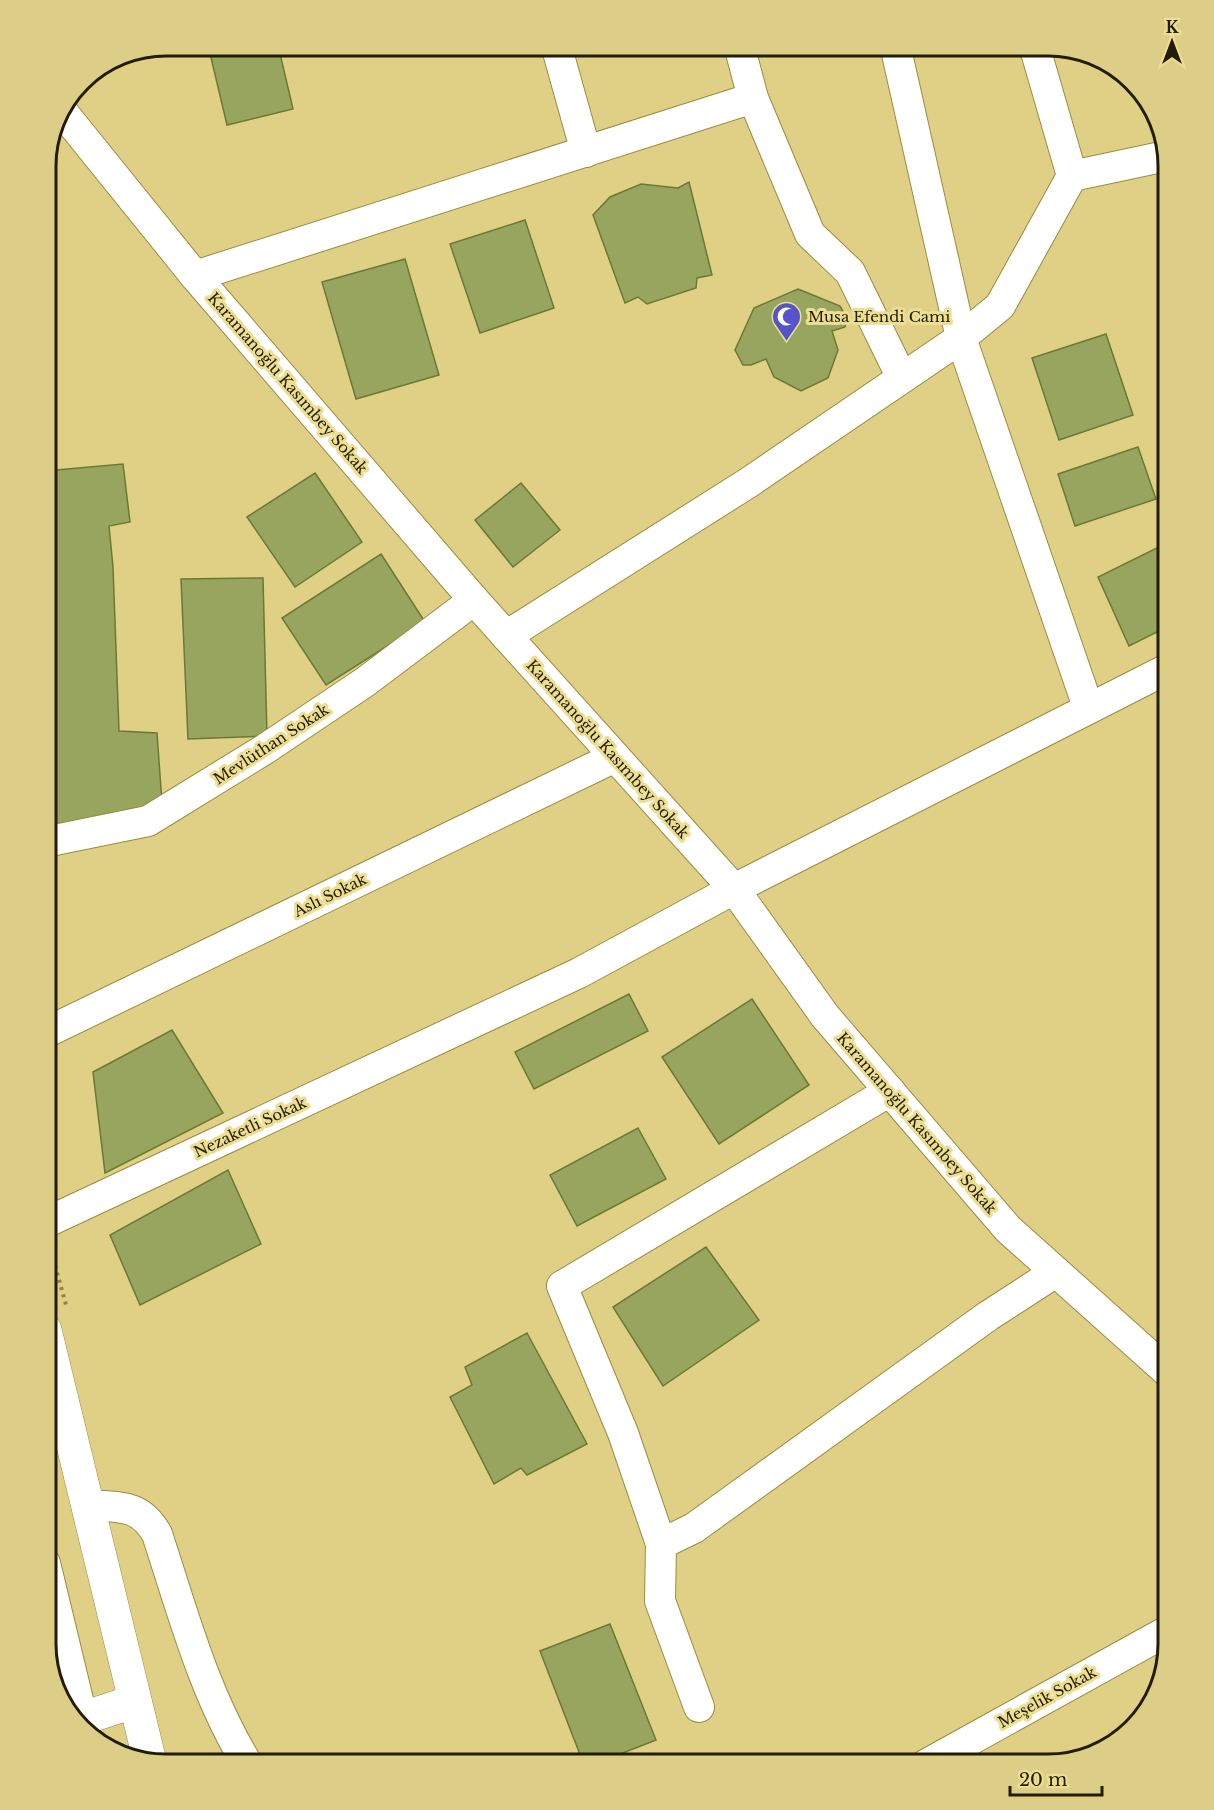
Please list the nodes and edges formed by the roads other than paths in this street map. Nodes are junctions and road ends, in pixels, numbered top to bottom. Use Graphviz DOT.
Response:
graph roads {
  1 [pos="559,56"];
  2 [pos="742,56"];
  3 [pos="897,56"];
  4 [pos="1037,56"];
  5 [pos="753,98"];
  6 [pos="67,117"];
  7 [pos="586,152"];
  8 [pos="1158,158"];
  9 [pos="1072,176"];
  10 [pos="195,276"];
  11 [pos="961,338"];
  12 [pos="902,378"];
  13 [pos="474,600"];
  14 [pos="507,636"];
  15 [pos="1158,673"];
  16 [pos="1088,708"];
  17 [pos="615,757"];
  18 [pos="56,840"];
  19 [pos="734,889"];
  20 [pos="56,1028"];
  21 [pos="890,1091"];
  22 [pos="56,1218"];
  23 [pos="1056,1272"];
  24 [pos="1158,1363"];
  25 [pos="56,1375"];
  26 [pos="88,1505"];
  27 [pos="661,1544"];
  28 [pos="56,1607"];
  29 [pos="1158,1636"];
  30 [pos="135,1701"];
  31 [pos="699,1707"];
  32 [pos="84,1717"];
  33 [pos="88,1722"];
  34 [pos="148,1752"];
  35 [pos="242,1754"];
  36 [pos="945,1754"];
  1 -- 7 [label="street"];
  2 -- 5 [label="street"];
  3 -- 11 [label="street"];
  4 -- 9 [label="street"];
  5 -- 7 [label="street"];
  5 -- 12 [label="street"];
  6 -- 10 [label="street, Karamanoğlu Kasımbey Sokak"];
  7 -- 10 [label="street"];
  8 -- 9 [label="street"];
  9 -- 11 [label="street"];
  10 -- 13 [label="street, Karamanoğlu Kasımbey Sokak"];
  11 -- 12 [label="street"];
  11 -- 16 [label="street"];
  12 -- 14 [label="street"];
  13 -- 14 [label="street, Karamanoğlu Kasımbey Sokak"];
  13 -- 18 [label="street, Mevlüthan Sokak"];
  14 -- 17 [label="street, Karamanoğlu Kasımbey Sokak"];
  15 -- 16 [label="street, Nezaketli Sokak"];
  16 -- 19 [label="street, Nezaketli Sokak"];
  17 -- 19 [label="street, Karamanoğlu Kasımbey Sokak"];
  17 -- 20 [label="street, Aslı Sokak"];
  19 -- 21 [label="street, Karamanoğlu Kasımbey Sokak"];
  19 -- 22 [label="street, Nezaketli Sokak"];
  21 -- 23 [label="street, Karamanoğlu Kasımbey Sokak"];
  21 -- 27 [label="street"];
  23 -- 24 [label="street, Karamanoğlu Kasımbey Sokak"];
  23 -- 27 [label="street"];
  25 -- 26 [label="main road"];
  26 -- 30 [label="main road"];
  26 -- 35 [label="street"];
  27 -- 31 [label="street"];
  28 -- 32 [label="street"];
  29 -- 36 [label="street, Meşelik Sokak"];
  30 -- 33 [label="main road"];
  30 -- 34 [label="main road"];
}
